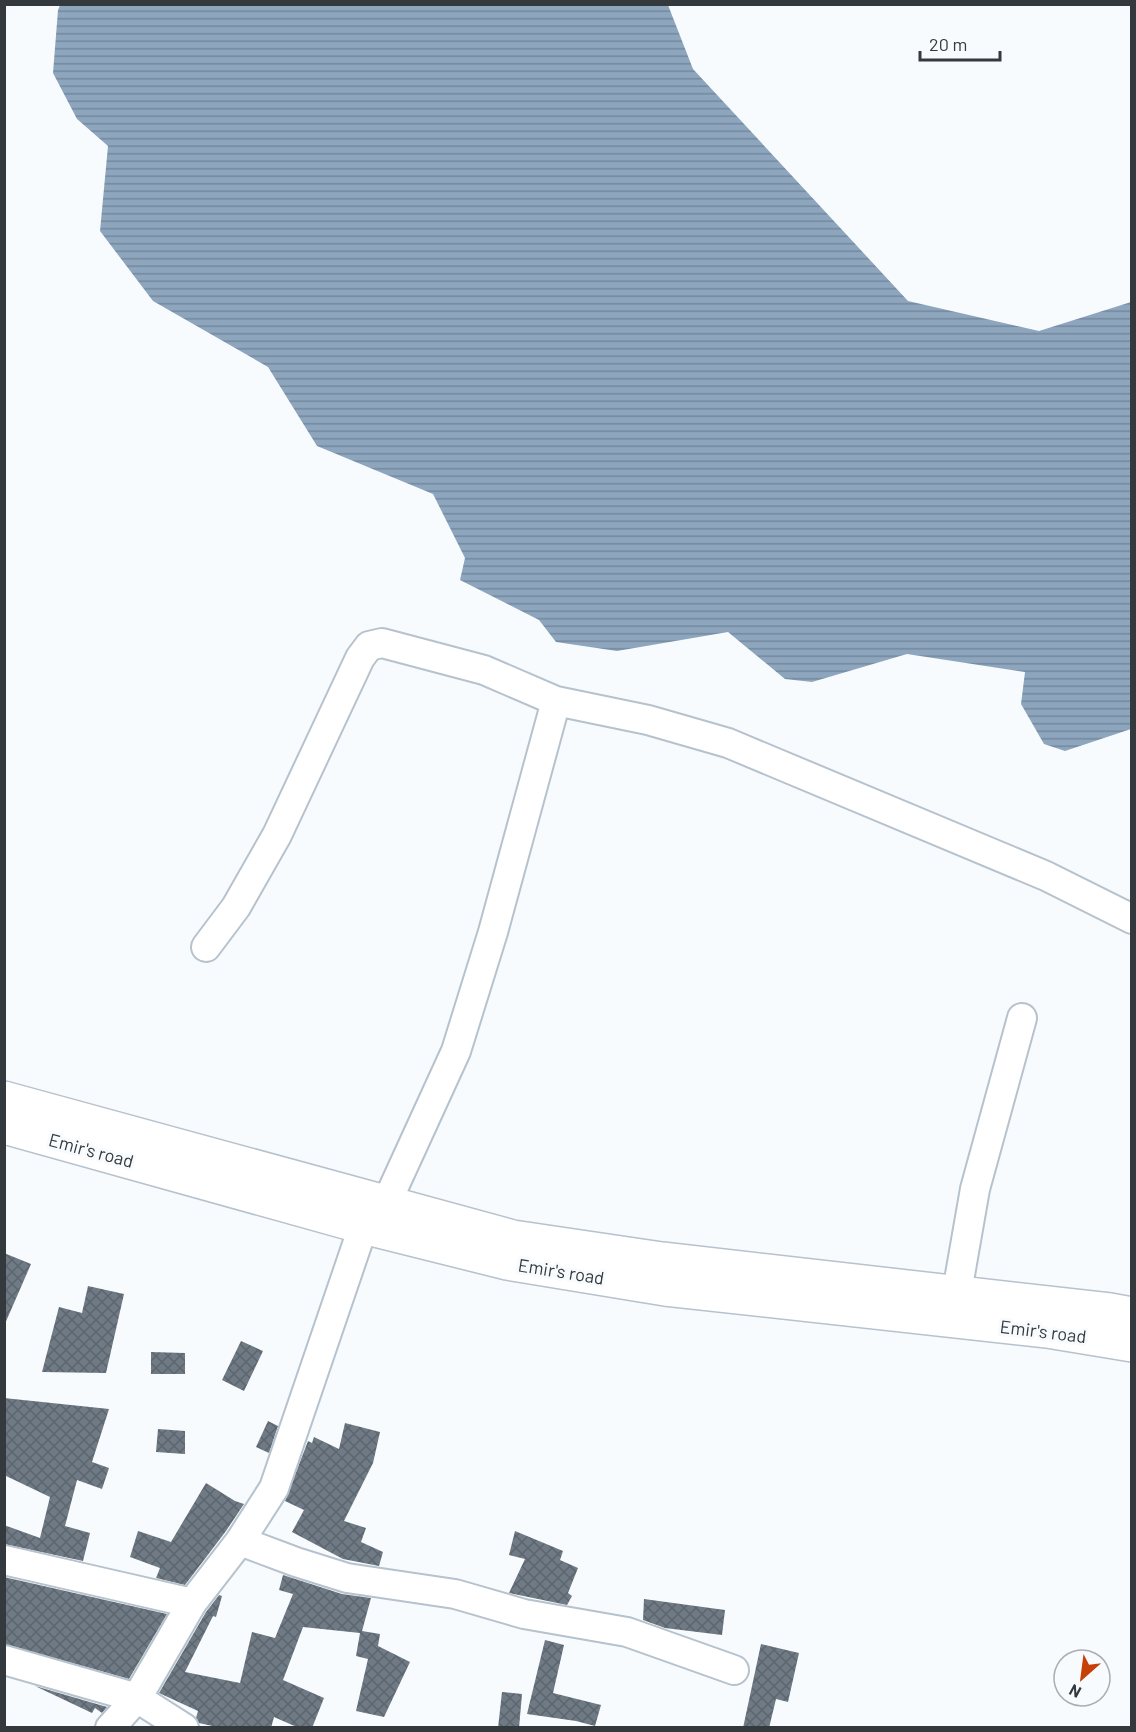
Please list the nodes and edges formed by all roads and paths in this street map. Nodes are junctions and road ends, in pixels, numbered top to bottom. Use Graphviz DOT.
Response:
graph roads {
  1 [pos="556,701"];
  2 [pos="1131,919"];
  3 [pos="206,947"];
  4 [pos="1022,1018"];
  5 [pos="4,1098"];
  6 [pos="4,1127"];
  7 [pos="386,1204"];
  8 [pos="363,1227"];
  9 [pos="957,1292"];
  10 [pos="1131,1314"];
  11 [pos="1131,1345"];
  12 [pos="240,1541"];
  13 [pos="4,1560"];
  14 [pos="192,1604"];
  15 [pos="4,1660"];
  16 [pos="734,1670"];
  17 [pos="137,1698"];
  18 [pos="110,1728"];
  19 [pos="184,1728"];
  1 -- 2 [label="street"];
  1 -- 3 [label="street"];
  1 -- 7 [label="street"];
  4 -- 9 [label="street"];
  5 -- 7 [label="main road, Emir's road"];
  6 -- 8 [label="main road, Emir's road"];
  7 -- 9 [label="main road, Emir's road"];
  8 -- 11 [label="main road, Emir's road"];
  8 -- 12 [label="street"];
  9 -- 10 [label="main road, Emir's road"];
  12 -- 14 [label="street"];
  12 -- 16 [label="street"];
  13 -- 14 [label="street"];
  14 -- 17 [label="street"];
  15 -- 17 [label="street"];
  17 -- 18 [label="street"];
  17 -- 19 [label="street"];
}
